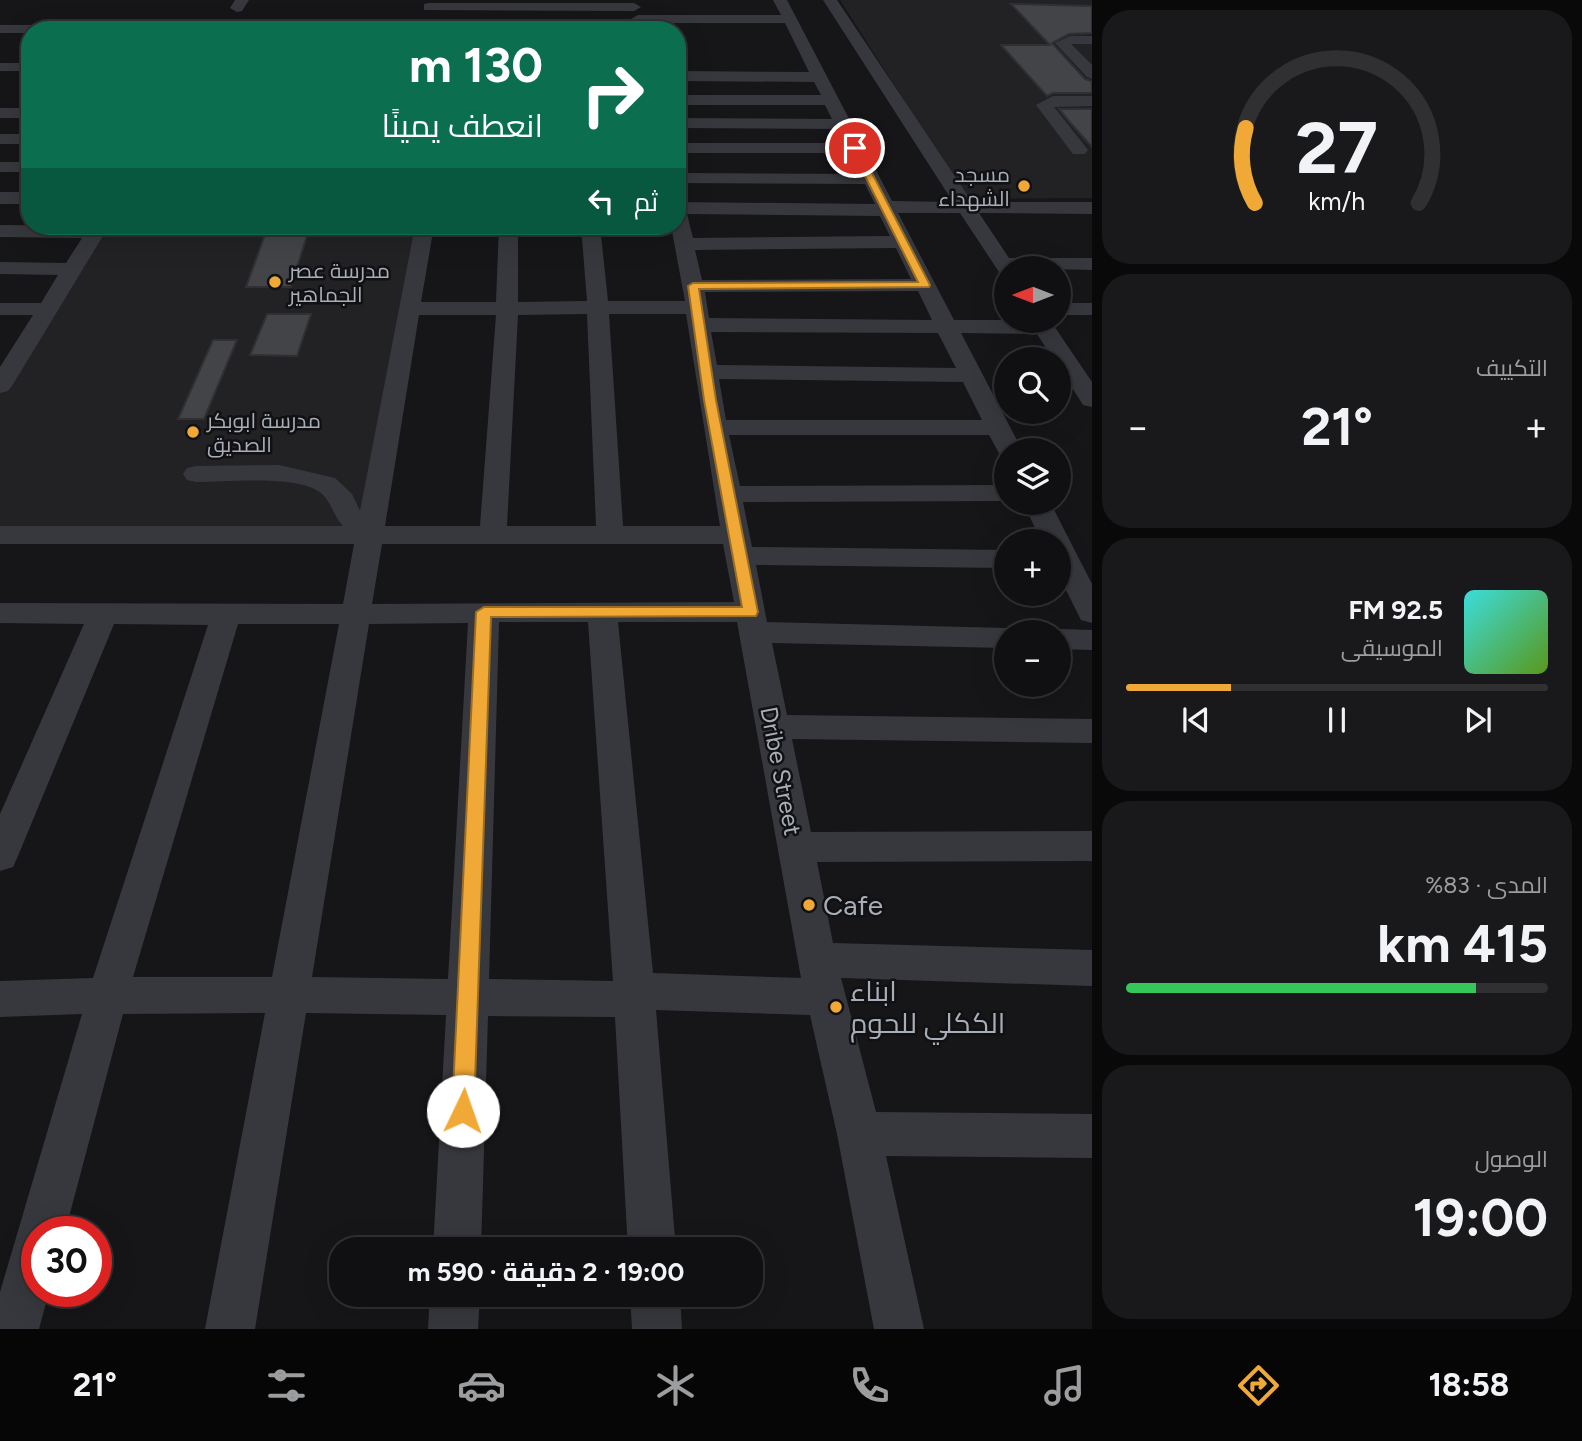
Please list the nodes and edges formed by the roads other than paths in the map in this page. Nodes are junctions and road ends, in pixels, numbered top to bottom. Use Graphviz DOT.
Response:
graph roads {
  1 [pos="830,0"];
  2 [pos="459,6"];
  3 [pos="512,6"];
  4 [pos="574,6"];
  5 [pos="412,9"];
  6 [pos="637,12"];
  7 [pos="604,21"];
  8 [pos="788,26"];
  9 [pos="0,29"];
  10 [pos="21,29"];
  11 [pos="1092,40"];
  12 [pos="0,67"];
  13 [pos="21,67"];
  14 [pos="1092,74"];
  15 [pos="686,76"];
  16 [pos="819,77"];
  17 [pos="686,100"];
  18 [pos="831,100"];
  19 [pos="1092,101"];
  20 [pos="0,113"];
  21 [pos="21,113"];
  22 [pos="686,123"];
  23 [pos="843,124"];
  24 [pos="0,139"];
  25 [pos="21,139"];
  26 [pos="686,148"];
  27 [pos="855,148"];
  28 [pos="1079,150"];
  29 [pos="0,167"];
  30 [pos="21,167"];
  31 [pos="686,178"];
  32 [pos="871,179"];
  33 [pos="0,198"];
  34 [pos="21,198"];
  35 [pos="967,208"];
  36 [pos="1092,208"];
  37 [pos="686,209"];
  38 [pos="885,209"];
  39 [pos="0,231"];
  40 [pos="21,231"];
  41 [pos="93,235"];
  42 [pos="422,235"];
  43 [pos="508,235"];
  44 [pos="591,235"];
  45 [pos="683,235"];
  46 [pos="903,242"];
  47 [pos="685,243"];
  48 [pos="998,256"];
  49 [pos="1071,264"];
  50 [pos="1092,264"];
  51 [pos="0,268"];
  52 [pos="73,269"];
  53 [pos="925,285"];
  54 [pos="696,306"];
  55 [pos="598,308"];
  56 [pos="0,309"];
  57 [pos="49,309"];
  58 [pos="410,309"];
  59 [pos="507,309"];
  60 [pos="1071,309"];
  61 [pos="1092,309"];
  62 [pos="994,325"];
  63 [pos="946,327"];
  64 [pos="9,357"];
  65 [pos="1071,360"];
  66 [pos="1092,360"];
  67 [pos="1071,366"];
  68 [pos="706,372"];
  69 [pos="971,376"];
  70 [pos="0,386"];
  71 [pos="1092,400"];
  72 [pos="715,427"];
  73 [pos="1002,438"];
  74 [pos="994,439"];
  75 [pos="196,474"];
  76 [pos="994,492"];
  77 [pos="728,494"];
  78 [pos="493,533"];
  79 [pos="610,534"];
  80 [pos="0,535"];
  81 [pos="370,535"];
  82 [pos="738,546"];
  83 [pos="994,558"];
  84 [pos="1071,574"];
  85 [pos="602,611"];
  86 [pos="484,612"];
  87 [pos="1092,613"];
  88 [pos="0,614"];
  89 [pos="103,615"];
  90 [pos="226,615"];
  91 [pos="357,615"];
  92 [pos="752,622"];
  93 [pos="994,637"];
  94 [pos="1071,639"];
  95 [pos="1092,640"];
  96 [pos="773,727"];
  97 [pos="1092,731"];
  98 [pos="1092,846"];
  99 [pos="796,847"];
  100 [pos="0,856"];
  101 [pos="1092,968"];
  102 [pos="822,979"];
  103 [pos="288,993"];
  104 [pos="108,994"];
  105 [pos="635,995"];
  106 [pos="0,999"];
  107 [pos="468,999"];
  108 [pos="859,1134"];
  109 [pos="1092,1136"];
  110 [pos="46,1216"];
  111 [pos="458,1237"];
  112 [pos="651,1237"];
  113 [pos="21,1304"];
  114 [pos="454,1307"];
  115 [pos="656,1307"];
  116 [pos="14,1329"];
  117 [pos="230,1329"];
  118 [pos="453,1329"];
  119 [pos="657,1329"];
  120 [pos="899,1329"];
  1 -- 35 [label="street"];
  2 -- 3 [label="street"];
  2 -- 5 [label="street"];
  3 -- 4 [label="street"];
  4 -- 6 [label="street"];
  6 -- 7 [label="street"];
  6 -- 8 [label="street"];
  8 -- 16 [label="street"];
  9 -- 10 [label="street"];
  11 -- 14 [label="street"];
  12 -- 13 [label="street"];
  15 -- 16 [label="street"];
  16 -- 18 [label="street"];
  17 -- 18 [label="street"];
  18 -- 23 [label="street"];
  19 -- 28 [label="street"];
  20 -- 21 [label="street"];
  22 -- 23 [label="street"];
  23 -- 27 [label="street"];
  24 -- 25 [label="street"];
  26 -- 27 [label="street"];
  27 -- 32 [label="street"];
  29 -- 30 [label="street"];
  31 -- 32 [label="street"];
  32 -- 38 [label="street"];
  33 -- 34 [label="street"];
  35 -- 36 [label="street"];
  35 -- 38 [label="street"];
  35 -- 48 [label="street"];
  37 -- 38 [label="street"];
  38 -- 46 [label="street"];
  39 -- 40 [label="street"];
  41 -- 52 [label="street"];
  42 -- 58 [label="street"];
  43 -- 59 [label="street"];
  44 -- 55 [label="street"];
  45 -- 47 [label="street, Dribe Street"];
  46 -- 47 [label="street"];
  46 -- 53 [label="street"];
  47 -- 54 [label="street, Dribe Street"];
  49 -- 50 [label="street"];
  51 -- 52 [label="street"];
  52 -- 57 [label="street"];
  53 -- 54 [label="street"];
  53 -- 63 [label="street"];
  54 -- 55 [label="street"];
  54 -- 63 [label="street"];
  54 -- 68 [label="street, Dribe Street"];
  55 -- 59 [label="street"];
  55 -- 79 [label="street"];
  56 -- 57 [label="street"];
  57 -- 64 [label="street"];
  58 -- 59 [label="street"];
  58 -- 81 [label="street"];
  59 -- 78 [label="street"];
  60 -- 61 [label="street"];
  62 -- 63 [label="street"];
  63 -- 69 [label="street"];
  64 -- 70 [label="street"];
  65 -- 66 [label="street"];
  67 -- 71 [label="street"];
  68 -- 69 [label="street"];
  68 -- 72 [label="street, Dribe Street"];
  69 -- 73 [label="street"];
  72 -- 74 [label="street"];
  72 -- 77 [label="street, Dribe Street"];
  75 -- 81 [label="street"];
  76 -- 77 [label="street"];
  77 -- 82 [label="street, Dribe Street"];
  78 -- 79 [label="street"];
  78 -- 81 [label="street"];
  79 -- 82 [label="street"];
  80 -- 81 [label="street"];
  81 -- 91 [label="street"];
  82 -- 83 [label="street"];
  82 -- 92 [label="street, Dribe Street"];
  84 -- 87 [label="street"];
  85 -- 86 [label="street"];
  85 -- 92 [label="street"];
  85 -- 105 [label="street"];
  86 -- 91 [label="street"];
  86 -- 107 [label="street"];
  88 -- 89 [label="street"];
  89 -- 90 [label="street"];
  89 -- 100 [label="street"];
  90 -- 91 [label="street"];
  90 -- 104 [label="street"];
  91 -- 103 [label="street"];
  92 -- 93 [label="street"];
  92 -- 96 [label="street, Dribe Street"];
  94 -- 95 [label="street"];
  96 -- 97 [label="street"];
  96 -- 99 [label="street, Dribe Street"];
  98 -- 99 [label="street"];
  99 -- 102 [label="street, Dribe Street"];
  101 -- 102 [label="street"];
  102 -- 105 [label="street"];
  102 -- 108 [label="street, Dribe Street"];
  103 -- 104 [label="street"];
  103 -- 107 [label="street"];
  103 -- 117 [label="street"];
  104 -- 106 [label="street"];
  104 -- 110 [label="street"];
  105 -- 107 [label="street"];
  105 -- 112 [label="street"];
  107 -- 111 [label="street"];
  108 -- 109 [label="street"];
  108 -- 120 [label="street, Dribe Street"];
  113 -- 116 [label="street"];
  114 -- 118 [label="street"];
  115 -- 119 [label="street"];
}
